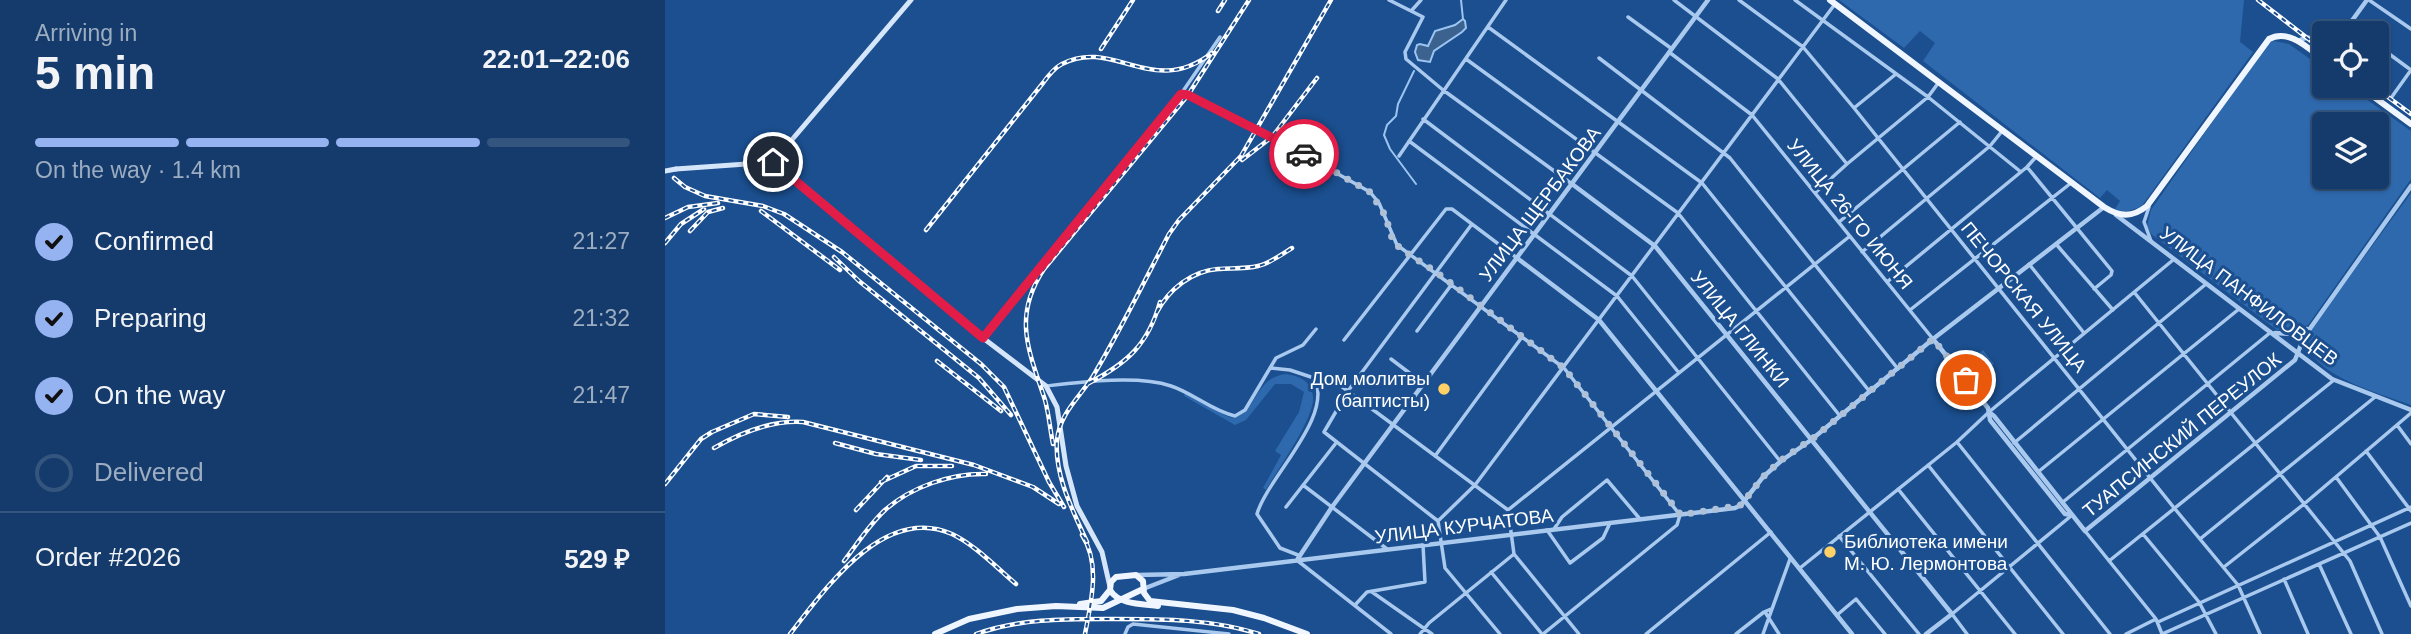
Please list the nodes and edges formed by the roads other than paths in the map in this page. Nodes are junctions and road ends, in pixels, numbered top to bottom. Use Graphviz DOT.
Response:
graph roads {
  1 [pos="904,0"];
  2 [pos="911,0"];
  3 [pos="1389,0"];
  4 [pos="1421,0"];
  5 [pos="1506,0"];
  6 [pos="1674,0"];
  7 [pos="1708,0"];
  8 [pos="1739,0"];
  9 [pos="1795,0"];
  10 [pos="2368,0"];
  11 [pos="1833,2"];
  12 [pos="1412,10"];
  13 [pos="901,12"];
  14 [pos="1696,16"];
  15 [pos="1628,17"];
  16 [pos="1823,20"];
  17 [pos="2352,21"];
  18 [pos="1488,27"];
  19 [pos="2411,29"];
  20 [pos="1220,37"];
  21 [pos="2312,38"];
  22 [pos="2298,42"];
  23 [pos="1803,47"];
  24 [pos="1670,51"];
  25 [pos="2312,52"];
  26 [pos="2389,54"];
  27 [pos="1466,58"];
  28 [pos="1599,58"];
  29 [pos="2411,70"];
  30 [pos="1896,74"];
  31 [pos="1778,79"];
  32 [pos="1940,82"];
  33 [pos="1443,90"];
  34 [pos="1641,91"];
  35 [pos="1181,94"];
  36 [pos="1928,97"];
  37 [pos="2375,98"];
  38 [pos="2391,98"];
  39 [pos="1854,108"];
  40 [pos="1752,115"];
  41 [pos="1423,120"];
  42 [pos="1619,122"];
  43 [pos="1960,122"];
  44 [pos="2411,124"];
  45 [pos="2003,131"];
  46 [pos="1878,138"];
  47 [pos="1409,141"];
  48 [pos="1990,146"];
  49 [pos="1595,153"];
  50 [pos="1724,153"];
  51 [pos="1399,156"];
  52 [pos="2037,156"];
  53 [pos="773,162"];
  54 [pos="1847,164"];
  55 [pos="2027,167"];
  56 [pos="1903,169"];
  57 [pos="665,171"];
  58 [pos="2021,172"];
  59 [pos="2072,182"];
  60 [pos="1702,183"];
  61 [pos="1572,184"];
  62 [pos="2411,186"];
  63 [pos="1815,193"];
  64 [pos="1926,198"];
  65 [pos="2052,198"];
  66 [pos="2153,200"];
  67 [pos="2104,207"];
  68 [pos="2113,212"];
  69 [pos="1550,214"];
  70 [pos="1678,214"];
  71 [pos="1839,222"];
  72 [pos="1472,224"];
  73 [pos="2077,227"];
  74 [pos="1952,229"];
  75 [pos="1535,234"];
  76 [pos="1850,236"];
  77 [pos="2151,241"];
  78 [pos="2056,244"];
  79 [pos="1655,246"];
  80 [pos="1862,252"];
  81 [pos="1408,256"];
  82 [pos="1974,257"];
  83 [pos="1517,258"];
  84 [pos="2173,260"];
  85 [pos="1815,264"];
  86 [pos="2029,264"];
  87 [pos="1436,272"];
  88 [pos="1632,276"];
  89 [pos="1887,282"];
  90 [pos="1452,284"];
  91 [pos="2206,284"];
  92 [pos="1785,287"];
  93 [pos="1999,288"];
  94 [pos="2094,289"];
  95 [pos="2134,292"];
  96 [pos="1617,296"];
  97 [pos="1482,306"];
  98 [pos="2239,309"];
  99 [pos="1910,310"];
  100 [pos="2113,310"];
  101 [pos="1755,311"];
  102 [pos="1599,320"];
  103 [pos="2158,322"];
  104 [pos="2313,326"];
  105 [pos="1316,329"];
  106 [pos="1417,331"];
  107 [pos="2271,332"];
  108 [pos="2084,333"];
  109 [pos="1726,335"];
  110 [pos="1522,337"];
  111 [pos="983,338"];
  112 [pos="1933,339"];
  113 [pos="1344,340"];
  114 [pos="2183,354"];
  115 [pos="2299,354"];
  116 [pos="1697,358"];
  117 [pos="1391,359"];
  118 [pos="2056,359"];
  119 [pos="1271,368"];
  120 [pos="1564,368"];
  121 [pos="1898,369"];
  122 [pos="1679,373"];
  123 [pos="2334,380"];
  124 [pos="1424,384"];
  125 [pos="2208,385"];
  126 [pos="1046,386"];
  127 [pos="1341,386"];
  128 [pos="2078,388"];
  129 [pos="1657,390"];
  130 [pos="1348,391"];
  131 [pos="1870,392"];
  132 [pos="2375,397"];
  133 [pos="1989,412"];
  134 [pos="2411,412"];
  135 [pos="2232,413"];
  136 [pos="1840,416"];
  137 [pos="2103,418"];
  138 [pos="1394,424"];
  139 [pos="2397,425"];
  140 [pos="1612,426"];
  141 [pos="1811,440"];
  142 [pos="1957,442"];
  143 [pos="1336,443"];
  144 [pos="2014,443"];
  145 [pos="2255,444"];
  146 [pos="2411,444"];
  147 [pos="2127,448"];
  148 [pos="2366,451"];
  149 [pos="1435,456"];
  150 [pos="1780,461"];
  151 [pos="1364,464"];
  152 [pos="1928,465"];
  153 [pos="2038,472"];
  154 [pos="2281,475"];
  155 [pos="2336,477"];
  156 [pos="2152,478"];
  157 [pos="1303,485"];
  158 [pos="1475,485"];
  159 [pos="1898,489"];
  160 [pos="1746,500"];
  161 [pos="2063,502"];
  162 [pos="2304,504"];
  163 [pos="1286,506"];
  164 [pos="1332,507"];
  165 [pos="2175,509"];
  166 [pos="2410,509"];
  167 [pos="1508,510"];
  168 [pos="1871,511"];
  169 [pos="1681,515"];
  170 [pos="2072,515"];
  171 [pos="1640,519"];
  172 [pos="1438,521"];
  173 [pos="1610,523"];
  174 [pos="2411,523"];
  175 [pos="2373,524"];
  176 [pos="1547,530"];
  177 [pos="1554,530"];
  178 [pos="2085,531"];
  179 [pos="1771,532"];
  180 [pos="2143,534"];
  181 [pos="1511,535"];
  182 [pos="1839,536"];
  183 [pos="2380,537"];
  184 [pos="2200,539"];
  185 [pos="2334,542"];
  186 [pos="1441,543"];
  187 [pos="2038,543"];
  188 [pos="1423,545"];
  189 [pos="1387,549"];
  190 [pos="2343,553"];
  191 [pos="1514,554"];
  192 [pos="1297,557"];
  193 [pos="1791,557"];
  194 [pos="2109,561"];
  195 [pos="2319,564"];
  196 [pos="2010,567"];
  197 [pos="2224,567"];
  198 [pos="1800,568"];
  199 [pos="1107,569"];
  200 [pos="1491,572"];
  201 [pos="1184,574"];
  202 [pos="1136,575"];
  203 [pos="1121,576"];
  204 [pos="2284,579"];
  205 [pos="2238,585"];
  206 [pos="1110,588"];
  207 [pos="1143,589"];
  208 [pos="1370,591"];
  209 [pos="1980,591"];
  210 [pos="1465,593"];
  211 [pos="2245,596"];
  212 [pos="1122,599"];
  213 [pos="2199,602"];
  214 [pos="1085,606"];
  215 [pos="1109,606"];
  216 [pos="1158,606"];
  217 [pos="1355,606"];
  218 [pos="2411,606"];
  219 [pos="1773,608"];
  220 [pos="1764,612"];
  221 [pos="1952,614"];
  222 [pos="2207,614"];
  223 [pos="1837,615"];
  224 [pos="1565,617"];
  225 [pos="2157,620"];
  226 [pos="1768,621"];
  227 [pos="1424,628"];
  228 [pos="928,634"];
  229 [pos="935,634"];
  230 [pos="1125,634"];
  231 [pos="1229,634"];
  232 [pos="1300,634"];
  233 [pos="1307,634"];
  234 [pos="1391,634"];
  235 [pos="1420,634"];
  236 [pos="1432,634"];
  237 [pos="1500,634"];
  238 [pos="1543,634"];
  239 [pos="1579,634"];
  240 [pos="1646,634"];
  241 [pos="1736,634"];
  242 [pos="1763,634"];
  243 [pos="1779,634"];
  244 [pos="1852,634"];
  245 [pos="1885,634"];
  246 [pos="1919,634"];
  247 [pos="1926,634"];
  248 [pos="1967,634"];
  249 [pos="2015,634"];
  250 [pos="2063,634"];
  251 [pos="2110,634"];
  252 [pos="2126,634"];
  253 [pos="2162,634"];
  254 [pos="2216,634"];
  255 [pos="2260,634"];
  256 [pos="2308,634"];
  257 [pos="2351,634"];
  258 [pos="2382,634"];
  1 -- 13 [label="main road"];
  2 -- 13 [label="main road"];
  3 -- 12 [label="street"];
  4 -- 12 [label="street"];
  5 -- 18 [label="street"];
  6 -- 14 [label="street"];
  7 -- 14 [label="street, УЛИЦА ЩЕРБАКОВА"];
  8 -- 23 [label="street, ПЕЧОРСКАЯ УЛИЦА"];
  9 -- 16 [label="street"];
  10 -- 17 [label="street"];
  10 -- 19 [label="street"];
  11 -- 16 [label="street"];
  11 -- 32 [label="main road"];
  12 -- 33 [label="street, УЛИЦА ГЛИНКИ"];
  13 -- 53 [label="main road"];
  14 -- 24 [label="street, УЛИЦА ЩЕРБАКОВА"];
  14 -- 31 [label="street"];
  15 -- 24 [label="street, УЛИЦА 26-ГО ИЮНЯ"];
  16 -- 23 [label="street"];
  16 -- 30 [label="street"];
  18 -- 27 [label="street"];
  18 -- 42 [label="street"];
  20 -- 35 [label="street"];
  21 -- 22 [label="street"];
  22 -- 25 [label="main road"];
  22 -- 66 [label="main road"];
  23 -- 31 [label="street"];
  23 -- 39 [label="street, ПЕЧОРСКАЯ УЛИЦА"];
  24 -- 34 [label="street, УЛИЦА ЩЕРБАКОВА"];
  24 -- 40 [label="street, УЛИЦА 26-ГО ИЮНЯ"];
  26 -- 29 [label="street"];
  27 -- 33 [label="street"];
  27 -- 49 [label="street"];
  28 -- 34 [label="street"];
  29 -- 38 [label="street"];
  30 -- 36 [label="street"];
  30 -- 39 [label="street"];
  31 -- 40 [label="street"];
  31 -- 54 [label="street"];
  32 -- 36 [label="street"];
  32 -- 45 [label="main road"];
  33 -- 41 [label="street"];
  33 -- 61 [label="street, УЛИЦА ГЛИНКИ"];
  34 -- 42 [label="street, УЛИЦА ЩЕРБАКОВА"];
  34 -- 50 [label="street"];
  35 -- 81 [label="street"];
  35 -- 111 [label="street"];
  36 -- 43 [label="street"];
  36 -- 46 [label="street"];
  37 -- 44 [label="main road"];
  39 -- 46 [label="street, ПЕЧОРСКАЯ УЛИЦА"];
  40 -- 50 [label="street"];
  40 -- 63 [label="street, УЛИЦА 26-ГО ИЮНЯ"];
  41 -- 47 [label="street"];
  41 -- 69 [label="street"];
  42 -- 49 [label="street, УЛИЦА ЩЕРБАКОВА"];
  42 -- 60 [label="street"];
  43 -- 48 [label="street"];
  43 -- 56 [label="street"];
  45 -- 48 [label="street"];
  45 -- 52 [label="main road"];
  46 -- 54 [label="street"];
  46 -- 56 [label="street, ПЕЧОРСКАЯ УЛИЦА"];
  47 -- 51 [label="street"];
  47 -- 75 [label="street"];
  48 -- 58 [label="street"];
  48 -- 64 [label="street"];
  49 -- 61 [label="street, УЛИЦА ЩЕРБАКОВА"];
  49 -- 70 [label="street"];
  50 -- 60 [label="street"];
  50 -- 85 [label="street"];
  52 -- 55 [label="street"];
  52 -- 59 [label="main road"];
  53 -- 57 [label="main road, bridge"];
  53 -- 111 [label="main road"];
  54 -- 63 [label="street"];
  55 -- 58 [label="street"];
  55 -- 65 [label="street"];
  56 -- 64 [label="street, ПЕЧОРСКАЯ УЛИЦА"];
  56 -- 71 [label="street"];
  58 -- 74 [label="street"];
  59 -- 65 [label="street"];
  59 -- 67 [label="main road"];
  60 -- 70 [label="street"];
  60 -- 92 [label="street"];
  61 -- 69 [label="street, УЛИЦА ЩЕРБАКОВА"];
  61 -- 79 [label="street, УЛИЦА ГЛИНКИ"];
  62 -- 104 [label="street, ТУАПСИНСКИЙ ПЕРЕУЛОК"];
  63 -- 71 [label="street, УЛИЦА 26-ГО ИЮНЯ"];
  64 -- 74 [label="street, ПЕЧОРСКАЯ УЛИЦА"];
  64 -- 80 [label="street"];
  65 -- 73 [label="street"];
  65 -- 82 [label="street"];
  66 -- 68 [label="main road"];
  66 -- 77 [label="street"];
  67 -- 68 [label="main road"];
  67 -- 73 [label="street"];
  68 -- 77 [label="street, УЛИЦА ПАНФИЛОВЦЕВ"];
  69 -- 75 [label="street, УЛИЦА ЩЕРБАКОВА"];
  69 -- 88 [label="street"];
  70 -- 79 [label="street"];
  70 -- 101 [label="street"];
  71 -- 76 [label="street, УЛИЦА 26-ГО ИЮНЯ"];
  72 -- 81 [label="street"];
  72 -- 83 [label="street"];
  72 -- 87 [label="street"];
  73 -- 78 [label="street"];
  73 -- 94 [label="street"];
  74 -- 82 [label="street, ПЕЧОРСКАЯ УЛИЦА"];
  74 -- 89 [label="street"];
  75 -- 83 [label="street, УЛИЦА ЩЕРБАКОВА"];
  75 -- 96 [label="street"];
  76 -- 80 [label="street, УЛИЦА 26-ГО ИЮНЯ"];
  76 -- 85 [label="street"];
  77 -- 84 [label="street, УЛИЦА ПАНФИЛОВЦЕВ"];
  78 -- 86 [label="street"];
  78 -- 94 [label="street"];
  79 -- 88 [label="street"];
  79 -- 109 [label="street, УЛИЦА ГЛИНКИ"];
  80 -- 89 [label="street, УЛИЦА 26-ГО ИЮНЯ"];
  81 -- 87 [label="street"];
  81 -- 113 [label="street"];
  82 -- 93 [label="street, ПЕЧОРСКАЯ УЛИЦА"];
  82 -- 99 [label="street"];
  83 -- 97 [label="street, УЛИЦА ЩЕРБАКОВА"];
  83 -- 102 [label="street"];
  84 -- 91 [label="street, УЛИЦА ПАНФИЛОВЦЕВ"];
  84 -- 95 [label="street"];
  85 -- 92 [label="street"];
  85 -- 121 [label="street"];
  86 -- 93 [label="street"];
  86 -- 108 [label="street"];
  87 -- 90 [label="street"];
  87 -- 130 [label="street"];
  88 -- 96 [label="street"];
  88 -- 116 [label="street"];
  89 -- 99 [label="street, УЛИЦА 26-ГО ИЮНЯ"];
  90 -- 97 [label="street"];
  90 -- 106 [label="street"];
  91 -- 98 [label="street, УЛИЦА ПАНФИЛОВЦЕВ"];
  91 -- 103 [label="street"];
  92 -- 101 [label="street"];
  92 -- 131 [label="street"];
  93 -- 112 [label="street"];
  93 -- 118 [label="street, ПЕЧОРСКАЯ УЛИЦА"];
  94 -- 100 [label="street"];
  95 -- 100 [label="street"];
  95 -- 103 [label="street"];
  96 -- 102 [label="street"];
  96 -- 122 [label="street"];
  97 -- 110 [label="street"];
  97 -- 124 [label="street, УЛИЦА ЩЕРБАКОВА"];
  98 -- 107 [label="street, УЛИЦА ПАНФИЛОВЦЕВ"];
  98 -- 114 [label="street"];
  99 -- 112 [label="street, УЛИЦА 26-ГО ИЮНЯ"];
  100 -- 108 [label="street"];
  101 -- 109 [label="street"];
  101 -- 136 [label="street"];
  102 -- 120 [label="street"];
  102 -- 129 [label="street"];
  103 -- 114 [label="street"];
  103 -- 128 [label="street"];
  104 -- 107 [label="street"];
  104 -- 115 [label="street, ТУАПСИНСКИЙ ПЕРЕУЛОК"];
  105 -- 119 [label="street"];
  107 -- 115 [label="street, УЛИЦА ПАНФИЛОВЦЕВ"];
  107 -- 125 [label="street"];
  108 -- 118 [label="street"];
  109 -- 116 [label="street"];
  109 -- 141 [label="street, УЛИЦА ГЛИНКИ"];
  110 -- 120 [label="street"];
  110 -- 149 [label="street"];
  111 -- 126 [label="main road"];
  112 -- 121 [label="street"];
  112 -- 133 [label="street, УЛИЦА 26-ГО ИЮНЯ"];
  114 -- 125 [label="street"];
  114 -- 137 [label="street"];
  115 -- 123 [label="street, УЛИЦА ПАНФИЛОВЦЕВ"];
  115 -- 135 [label="street, ТУАПСИНСКИЙ ПЕРЕУЛОК"];
  116 -- 122 [label="street"];
  116 -- 150 [label="street"];
  117 -- 124 [label="street"];
  118 -- 128 [label="street, ПЕЧОРСКАЯ УЛИЦА"];
  118 -- 133 [label="street"];
  119 -- 126 [label="street"];
  119 -- 192 [label="street"];
  120 -- 140 [label="street"];
  120 -- 158 [label="street"];
  121 -- 131 [label="street"];
  122 -- 129 [label="street"];
  123 -- 132 [label="street, УЛИЦА ПАНФИЛОВЦЕВ"];
  123 -- 145 [label="street"];
  124 -- 138 [label="street, УЛИЦА ЩЕРБАКОВА"];
  125 -- 135 [label="street"];
  125 -- 147 [label="street"];
  126 -- 199 [label="main road"];
  127 -- 130 [label="street"];
  128 -- 137 [label="street, ПЕЧОРСКАЯ УЛИЦА"];
  128 -- 144 [label="street"];
  129 -- 140 [label="street"];
  129 -- 160 [label="street"];
  130 -- 138 [label="street"];
  130 -- 143 [label="street"];
  131 -- 136 [label="street"];
  132 -- 134 [label="street, УЛИЦА ПАНФИЛОВЦЕВ"];
  132 -- 154 [label="street"];
  133 -- 142 [label="street"];
  133 -- 144 [label="street, УЛИЦА 26-ГО ИЮНЯ"];
  133 -- 170 [label="street, УЛИЦА 26-ГО ИЮНЯ"];
  134 -- 139 [label="street"];
  135 -- 145 [label="street"];
  135 -- 156 [label="street, ТУАПСИНСКИЙ ПЕРЕУЛОК"];
  136 -- 141 [label="street"];
  137 -- 147 [label="street, ПЕЧОРСКАЯ УЛИЦА"];
  137 -- 153 [label="street"];
  138 -- 149 [label="street"];
  138 -- 151 [label="street, УЛИЦА ЩЕРБАКОВА"];
  139 -- 146 [label="street"];
  139 -- 148 [label="street"];
  140 -- 167 [label="street"];
  140 -- 169 [label="street"];
  141 -- 150 [label="street"];
  141 -- 168 [label="street, УЛИЦА ГЛИНКИ"];
  142 -- 152 [label="street"];
  142 -- 187 [label="street"];
  143 -- 151 [label="street"];
  143 -- 157 [label="street"];
  144 -- 153 [label="street, УЛИЦА 26-ГО ИЮНЯ"];
  145 -- 154 [label="street"];
  145 -- 165 [label="street"];
  147 -- 156 [label="street, ПЕЧОРСКАЯ УЛИЦА"];
  147 -- 161 [label="street"];
  148 -- 155 [label="street"];
  148 -- 166 [label="street"];
  149 -- 158 [label="street"];
  150 -- 160 [label="street"];
  151 -- 164 [label="street, УЛИЦА ЩЕРБАКОВА"];
  151 -- 172 [label="street"];
  152 -- 159 [label="street"];
  152 -- 196 [label="street"];
  153 -- 161 [label="street, УЛИЦА 26-ГО ИЮНЯ"];
  154 -- 162 [label="street"];
  154 -- 184 [label="street"];
  155 -- 162 [label="street"];
  155 -- 175 [label="street"];
  156 -- 165 [label="street, ПЕЧОРСКАЯ УЛИЦА"];
  156 -- 178 [label="street, ТУАПСИНСКИЙ ПЕРЕУЛОК"];
  157 -- 163 [label="street"];
  157 -- 164 [label="street"];
  158 -- 167 [label="street"];
  158 -- 172 [label="street"];
  159 -- 168 [label="street"];
  159 -- 209 [label="street"];
  160 -- 169 [label="street, УЛИЦА КУРЧАТОВА"];
  160 -- 179 [label="street"];
  161 -- 170 [label="street, УЛИЦА 26-ГО ИЮНЯ"];
  162 -- 185 [label="street"];
  162 -- 197 [label="street"];
  164 -- 189 [label="street"];
  164 -- 192 [label="street, УЛИЦА ЩЕРБАКОВА"];
  165 -- 180 [label="street"];
  165 -- 184 [label="street, ПЕЧОРСКАЯ УЛИЦА"];
  166 -- 175 [label="street"];
  167 -- 181 [label="street"];
  168 -- 182 [label="street"];
  168 -- 221 [label="street, УЛИЦА ГЛИНКИ"];
  169 -- 171 [label="street, УЛИЦА КУРЧАТОВА"];
  169 -- 224 [label="street"];
  170 -- 178 [label="street, УЛИЦА 26-ГО ИЮНЯ"];
  170 -- 187 [label="street"];
  171 -- 173 [label="street, УЛИЦА КУРЧАТОВА"];
  171 -- 177 [label="street"];
  172 -- 186 [label="street"];
  173 -- 176 [label="street"];
  173 -- 177 [label="street, УЛИЦА КУРЧАТОВА"];
  174 -- 183 [label="street"];
  175 -- 183 [label="street"];
  175 -- 185 [label="street"];
  176 -- 177 [label="street, УЛИЦА КУРЧАТОВА"];
  176 -- 181 [label="street, УЛИЦА КУРЧАТОВА"];
  178 -- 194 [label="street, УЛИЦА 26-ГО ИЮНЯ"];
  179 -- 193 [label="street"];
  179 -- 240 [label="street"];
  180 -- 194 [label="street"];
  180 -- 213 [label="street"];
  181 -- 186 [label="street, УЛИЦА КУРЧАТОВА"];
  181 -- 191 [label="street"];
  182 -- 198 [label="street"];
  182 -- 246 [label="street"];
  183 -- 190 [label="street"];
  183 -- 218 [label="street"];
  184 -- 197 [label="street, ПЕЧОРСКАЯ УЛИЦА"];
  185 -- 190 [label="street"];
  185 -- 205 [label="street"];
  186 -- 188 [label="street, УЛИЦА КУРЧАТОВА"];
  186 -- 210 [label="street"];
  187 -- 196 [label="street"];
  187 -- 251 [label="street"];
  188 -- 189 [label="street, УЛИЦА КУРЧАТОВА"];
  188 -- 208 [label="street"];
  189 -- 192 [label="street, УЛИЦА КУРЧАТОВА"];
  190 -- 195 [label="street"];
  190 -- 258 [label="street"];
  191 -- 200 [label="street"];
  191 -- 224 [label="street"];
  192 -- 201 [label="street, УЛИЦА КУРЧАТОВА"];
  192 -- 217 [label="street"];
  193 -- 198 [label="street"];
  193 -- 219 [label="street"];
  194 -- 225 [label="street, УЛИЦА 26-ГО ИЮНЯ"];
  195 -- 204 [label="street"];
  195 -- 257 [label="street"];
  196 -- 209 [label="street"];
  196 -- 250 [label="street"];
  197 -- 205 [label="street, ПЕЧОРСКАЯ УЛИЦА"];
  198 -- 223 [label="street"];
  199 -- 203 [label="main road"];
  199 -- 206 [label="main road"];
  200 -- 210 [label="street"];
  200 -- 238 [label="street"];
  201 -- 202 [label="street, УЛИЦА КУРЧАТОВА"];
  201 -- 207 [label="street, УЛИЦА КУРЧАТОВА"];
  202 -- 203 [label="main road"];
  202 -- 207 [label="main road"];
  203 -- 206 [label="main road"];
  204 -- 211 [label="street"];
  204 -- 256 [label="street"];
  205 -- 211 [label="street, ПЕЧОРСКАЯ УЛИЦА"];
  205 -- 213 [label="street"];
  206 -- 212 [label="main road"];
  206 -- 214 [label="main road"];
  207 -- 212 [label="main road"];
  207 -- 233 [label="main road"];
  208 -- 217 [label="street"];
  208 -- 227 [label="street"];
  209 -- 221 [label="street"];
  209 -- 249 [label="street"];
  210 -- 227 [label="street"];
  210 -- 237 [label="street"];
  211 -- 222 [label="street"];
  211 -- 255 [label="street, ПЕЧОРСКАЯ УЛИЦА"];
  212 -- 215 [label="main road"];
  212 -- 216 [label="main road"];
  213 -- 222 [label="street"];
  213 -- 225 [label="street"];
  214 -- 215 [label="main road"];
  214 -- 228 [label="main road"];
  214 -- 229 [label="main road"];
  215 -- 216 [label="main road"];
  216 -- 232 [label="main road"];
  217 -- 234 [label="street"];
  219 -- 220 [label="street"];
  219 -- 226 [label="street"];
  220 -- 226 [label="street"];
  220 -- 241 [label="street"];
  221 -- 247 [label="street"];
  221 -- 248 [label="street, УЛИЦА ГЛИНКИ"];
  222 -- 253 [label="street"];
  222 -- 254 [label="street"];
  223 -- 244 [label="street"];
  223 -- 245 [label="street"];
  224 -- 238 [label="street"];
  224 -- 239 [label="street"];
  225 -- 252 [label="street"];
  225 -- 253 [label="street, УЛИЦА 26-ГО ИЮНЯ"];
  226 -- 242 [label="street"];
  226 -- 243 [label="street"];
  227 -- 235 [label="street"];
  227 -- 236 [label="street"];
  230 -- 231 [label="street"];
}
